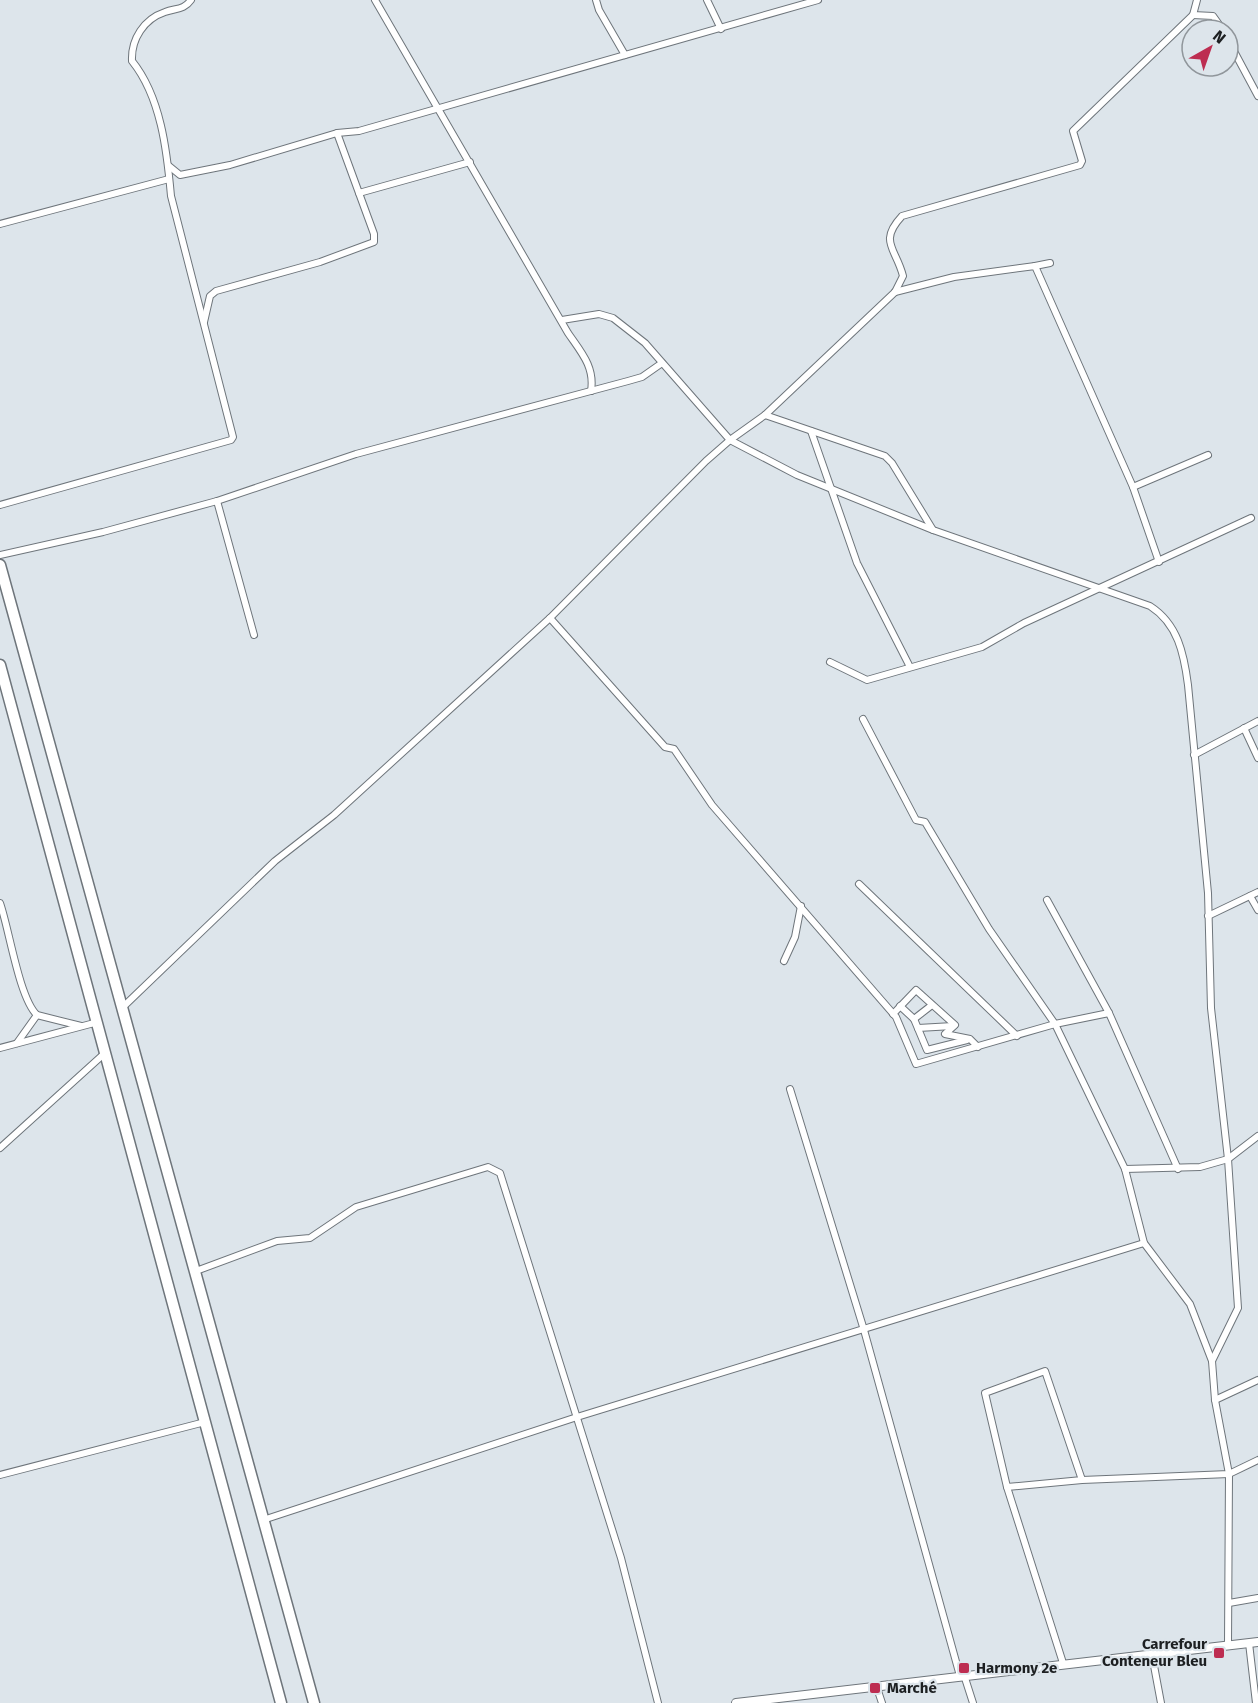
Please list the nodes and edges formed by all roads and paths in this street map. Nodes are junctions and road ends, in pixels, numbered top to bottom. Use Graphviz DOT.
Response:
graph roads {
  1 [pos="191,0"];
  2 [pos="375,0"];
  3 [pos="596,0"];
  4 [pos="707,0"];
  5 [pos="818,0"];
  6 [pos="1197,0"];
  7 [pos="1193,15"];
  8 [pos="1214,18"];
  9 [pos="721,29"];
  10 [pos="625,54"];
  11 [pos="1240,62"];
  12 [pos="1258,96"];
  13 [pos="440,108"];
  14 [pos="337,134"];
  15 [pos="470,162"];
  16 [pos="169,166"];
  17 [pos="169,179"];
  18 [pos="359,193"];
  19 [pos="0,224"];
  20 [pos="1050,263"];
  21 [pos="1035,266"];
  22 [pos="895,292"];
  23 [pos="561,320"];
  24 [pos="204,322"];
  25 [pos="662,363"];
  26 [pos="591,391"];
  27 [pos="765,416"];
  28 [pos="811,431"];
  29 [pos="730,440"];
  30 [pos="1208,455"];
  31 [pos="1133,487"];
  32 [pos="833,490"];
  33 [pos="217,501"];
  34 [pos="0,505"];
  35 [pos="1251,518"];
  36 [pos="933,530"];
  37 [pos="0,555"];
  38 [pos="1159,562"];
  39 [pos="0,565"];
  40 [pos="1101,588"];
  41 [pos="550,618"];
  42 [pos="254,635"];
  43 [pos="830,662"];
  44 [pos="0,665"];
  45 [pos="910,667"];
  46 [pos="863,719"];
  47 [pos="1258,721"];
  48 [pos="1244,728"];
  49 [pos="1194,754"];
  50 [pos="1258,758"];
  51 [pos="859,884"];
  52 [pos="1258,892"];
  53 [pos="1250,896"];
  54 [pos="1047,900"];
  55 [pos="0,903"];
  56 [pos="801,906"];
  57 [pos="1258,910"];
  58 [pos="1208,916"];
  59 [pos="784,961"];
  60 [pos="932,1005"];
  61 [pos="900,1006"];
  62 [pos="123,1007"];
  63 [pos="1108,1013"];
  64 [pos="893,1014"];
  65 [pos="37,1015"];
  66 [pos="914,1019"];
  67 [pos="98,1022"];
  68 [pos="1055,1024"];
  69 [pos="955,1025"];
  70 [pos="81,1026"];
  71 [pos="918,1028"];
  72 [pos="1017,1036"];
  73 [pos="970,1039"];
  74 [pos="17,1043"];
  75 [pos="978,1047"];
  76 [pos="0,1048"];
  77 [pos="106,1052"];
  78 [pos="790,1089"];
  79 [pos="1258,1136"];
  80 [pos="0,1148"];
  81 [pos="1228,1159"];
  82 [pos="1125,1169"];
  83 [pos="1178,1169"];
  84 [pos="1144,1243"];
  85 [pos="196,1271"];
  86 [pos="864,1330"];
  87 [pos="1212,1361"];
  88 [pos="1258,1380"];
  89 [pos="1215,1400"];
  90 [pos="577,1417"];
  91 [pos="205,1422"];
  92 [pos="1258,1460"];
  93 [pos="1229,1474"];
  94 [pos="0,1475"];
  95 [pos="1082,1480"];
  96 [pos="1007,1487"];
  97 [pos="264,1520"];
  98 [pos="1258,1598"];
  99 [pos="1229,1603"];
  100 [pos="1253,1642"];
  101 [pos="1228,1645"];
  102 [pos="1152,1655"];
  103 [pos="1063,1663"];
  104 [pos="962,1676"];
  105 [pos="876,1685"];
  106 [pos="281,1703"];
  107 [pos="314,1703"];
  108 [pos="657,1703"];
  109 [pos="736,1703"];
  110 [pos="882,1703"];
  111 [pos="973,1703"];
  112 [pos="1161,1703"];
  113 [pos="1256,1703"];
  1 -- 16 [label="street"];
  2 -- 13 [label="street"];
  3 -- 10 [label="street"];
  4 -- 9 [label="street"];
  5 -- 9 [label="street"];
  6 -- 7 [label="street"];
  7 -- 8 [label="street"];
  7 -- 22 [label="street"];
  9 -- 10 [label="street"];
  10 -- 13 [label="street"];
  11 -- 12 [label="street"];
  13 -- 14 [label="street"];
  13 -- 15 [label="street"];
  14 -- 16 [label="street"];
  14 -- 18 [label="street"];
  15 -- 18 [label="street"];
  15 -- 23 [label="street"];
  16 -- 17 [label="street"];
  17 -- 19 [label="street"];
  17 -- 24 [label="street"];
  18 -- 24 [label="street"];
  20 -- 21 [label="street"];
  21 -- 22 [label="street"];
  21 -- 31 [label="street"];
  22 -- 27 [label="street"];
  23 -- 25 [label="street"];
  23 -- 26 [label="street"];
  24 -- 34 [label="street"];
  25 -- 26 [label="street"];
  25 -- 29 [label="street"];
  26 -- 33 [label="street"];
  27 -- 28 [label="street"];
  27 -- 29 [label="street"];
  28 -- 32 [label="street"];
  28 -- 36 [label="street"];
  29 -- 32 [label="street"];
  29 -- 41 [label="street"];
  30 -- 31 [label="street"];
  31 -- 38 [label="street"];
  32 -- 36 [label="street"];
  32 -- 45 [label="street"];
  33 -- 37 [label="street"];
  33 -- 42 [label="street"];
  35 -- 38 [label="street"];
  36 -- 40 [label="street"];
  38 -- 40 [label="street"];
  39 -- 62 [label="highway"];
  40 -- 45 [label="street"];
  40 -- 49 [label="street"];
  41 -- 56 [label="street"];
  41 -- 62 [label="street"];
  43 -- 45 [label="street"];
  44 -- 67 [label="highway"];
  46 -- 68 [label="street"];
  47 -- 48 [label="street"];
  48 -- 49 [label="street"];
  48 -- 50 [label="street"];
  49 -- 58 [label="street"];
  51 -- 72 [label="street"];
  52 -- 53 [label="street"];
  53 -- 57 [label="street"];
  53 -- 58 [label="street"];
  54 -- 63 [label="street"];
  55 -- 65 [label="street"];
  56 -- 59 [label="street"];
  56 -- 64 [label="street"];
  58 -- 81 [label="street"];
  60 -- 61 [label="street"];
  60 -- 66 [label="street"];
  60 -- 69 [label="street"];
  61 -- 64 [label="street"];
  61 -- 66 [label="street"];
  62 -- 85 [label="highway"];
  63 -- 68 [label="street"];
  63 -- 83 [label="street"];
  64 -- 75 [label="street"];
  65 -- 70 [label="street"];
  65 -- 74 [label="street"];
  66 -- 71 [label="street"];
  67 -- 70 [label="street"];
  67 -- 77 [label="highway"];
  68 -- 72 [label="street"];
  68 -- 82 [label="street"];
  69 -- 71 [label="street"];
  69 -- 73 [label="street"];
  70 -- 74 [label="street"];
  71 -- 73 [label="street"];
  72 -- 75 [label="street"];
  73 -- 75 [label="street"];
  74 -- 76 [label="street"];
  77 -- 80 [label="street"];
  77 -- 91 [label="highway"];
  78 -- 86 [label="street"];
  79 -- 81 [label="street"];
  81 -- 83 [label="street"];
  81 -- 87 [label="street"];
  82 -- 83 [label="street"];
  82 -- 84 [label="street"];
  84 -- 86 [label="street"];
  84 -- 87 [label="street"];
  85 -- 90 [label="street"];
  85 -- 97 [label="highway"];
  86 -- 90 [label="street"];
  86 -- 104 [label="street"];
  87 -- 89 [label="street"];
  88 -- 89 [label="street"];
  89 -- 93 [label="street"];
  90 -- 97 [label="street"];
  90 -- 108 [label="street"];
  91 -- 94 [label="street"];
  91 -- 106 [label="highway"];
  92 -- 93 [label="street"];
  93 -- 95 [label="street"];
  93 -- 99 [label="street"];
  95 -- 96 [label="street"];
  95 -- 96 [label="street"];
  96 -- 103 [label="street"];
  97 -- 107 [label="highway"];
  98 -- 99 [label="street"];
  99 -- 101 [label="street"];
  100 -- 101 [label="street"];
  100 -- 113 [label="street"];
  101 -- 102 [label="street"];
  102 -- 103 [label="street"];
  102 -- 112 [label="street"];
  103 -- 104 [label="street"];
  104 -- 105 [label="street"];
  104 -- 111 [label="street"];
  105 -- 109 [label="street"];
  105 -- 110 [label="street"];
}
